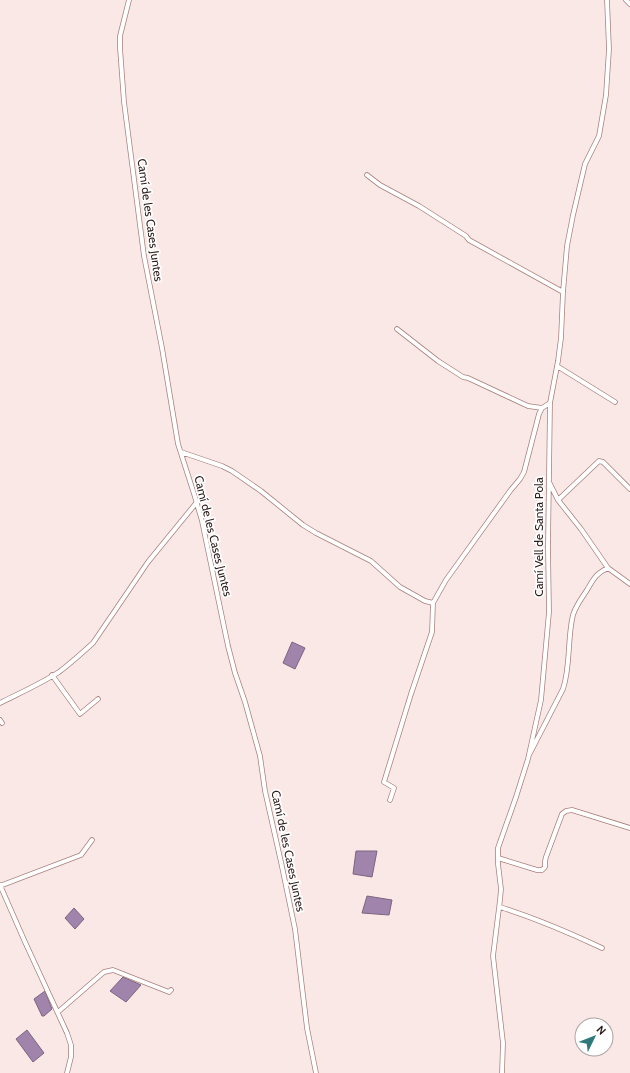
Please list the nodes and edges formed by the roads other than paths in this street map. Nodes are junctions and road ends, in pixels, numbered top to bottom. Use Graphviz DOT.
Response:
graph roads {
  1 [pos="129,0"];
  2 [pos="607,0"];
  3 [pos="626,0"];
  4 [pos="630,4"];
  5 [pos="367,175"];
  6 [pos="563,292"];
  7 [pos="397,329"];
  8 [pos="557,366"];
  9 [pos="615,402"];
  10 [pos="550,403"];
  11 [pos="542,408"];
  12 [pos="181,452"];
  13 [pos="548,481"];
  14 [pos="630,489"];
  15 [pos="558,500"];
  16 [pos="197,502"];
  17 [pos="608,568"];
  18 [pos="630,584"];
  19 [pos="433,603"];
  20 [pos="52,675"];
  21 [pos="98,700"];
  22 [pos="0,703"];
  23 [pos="528,759"];
  24 [pos="390,800"];
  25 [pos="630,828"];
  26 [pos="92,840"];
  27 [pos="498,858"];
  28 [pos="0,886"];
  29 [pos="500,906"];
  30 [pos="602,948"];
  31 [pos="171,990"];
  32 [pos="58,1012"];
  33 [pos="67,1073"];
  34 [pos="316,1073"];
  35 [pos="502,1073"];
  1 -- 12 [label="street, Camí de les Cases Juntes"];
  2 -- 6 [label="street, Camí Vell de Santa Pola"];
  3 -- 4 [label="street"];
  5 -- 6 [label="street"];
  6 -- 8 [label="street, Camí Vell de Santa Pola"];
  7 -- 11 [label="street"];
  8 -- 9 [label="street"];
  8 -- 10 [label="street, Camí Vell de Santa Pola"];
  10 -- 11 [label="street"];
  10 -- 13 [label="street, Camí Vell de Santa Pola"];
  11 -- 19 [label="street"];
  12 -- 16 [label="street, Camí de les Cases Juntes"];
  12 -- 19 [label="street"];
  13 -- 15 [label="street"];
  13 -- 23 [label="street, Camí Vell de Santa Pola"];
  14 -- 15 [label="street"];
  15 -- 17 [label="street"];
  16 -- 20 [label="street"];
  16 -- 34 [label="street, Camí de les Cases Juntes"];
  17 -- 18 [label="street"];
  17 -- 23 [label="street"];
  19 -- 24 [label="street"];
  20 -- 21 [label="street"];
  20 -- 22 [label="street"];
  23 -- 27 [label="street, Camí Vell de Santa Pola"];
  25 -- 27 [label="street"];
  26 -- 28 [label="street"];
  27 -- 29 [label="street, Camí Vell de Santa Pola"];
  28 -- 32 [label="street"];
  29 -- 30 [label="street"];
  29 -- 35 [label="street, Camí Vell de Santa Pola"];
  31 -- 32 [label="street"];
  32 -- 33 [label="street"];
}
